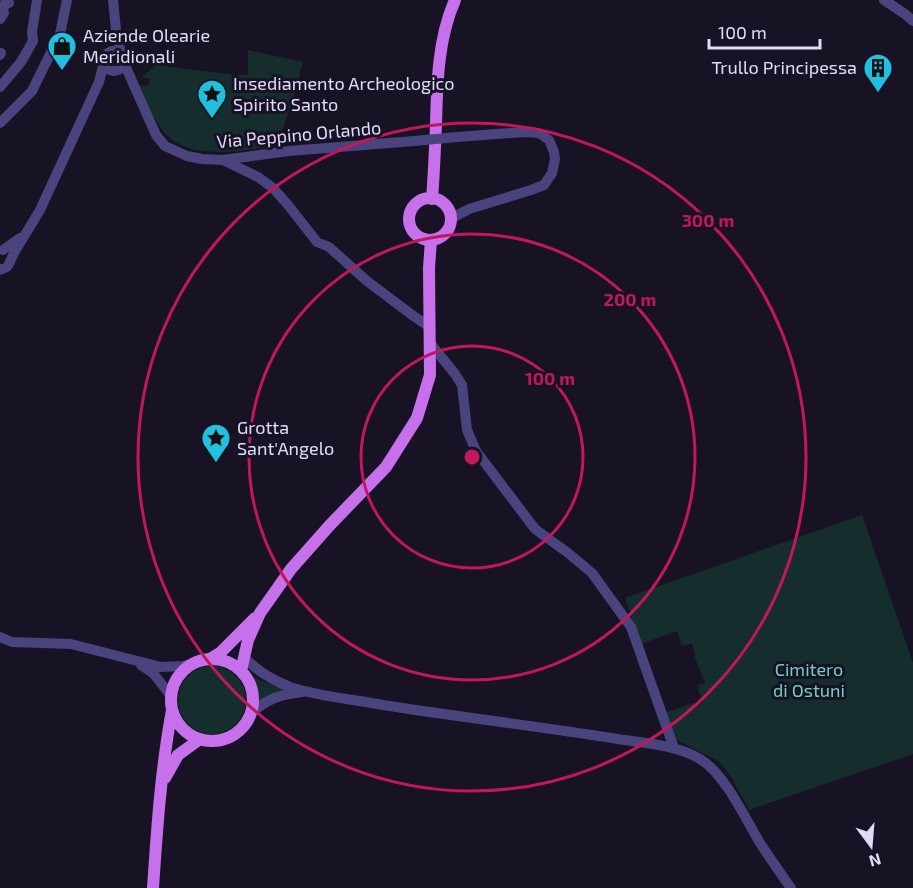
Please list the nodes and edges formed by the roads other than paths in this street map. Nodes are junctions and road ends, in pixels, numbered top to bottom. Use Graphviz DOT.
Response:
graph roads {
  1 [pos="37,0"];
  2 [pos="67,0"];
  3 [pos="113,0"];
  4 [pos="455,0"];
  5 [pos="884,0"];
  6 [pos="5,2"];
  7 [pos="1,18"];
  8 [pos="913,21"];
  9 [pos="117,64"];
  10 [pos="0,87"];
  11 [pos="0,123"];
  12 [pos="223,160"];
  13 [pos="432,199"];
  14 [pos="450,219"];
  15 [pos="27,232"];
  16 [pos="430,240"];
  17 [pos="1,250"];
  18 [pos="5,266"];
  19 [pos="0,281"];
  20 [pos="429,327"];
  21 [pos="430,343"];
  22 [pos="260,613"];
  23 [pos="0,638"];
  24 [pos="245,658"];
  25 [pos="130,659"];
  26 [pos="210,659"];
  27 [pos="193,664"];
  28 [pos="243,673"];
  29 [pos="269,678"];
  30 [pos="305,691"];
  31 [pos="171,696"];
  32 [pos="172,710"];
  33 [pos="251,713"];
  34 [pos="200,739"];
  35 [pos="674,748"];
  36 [pos="161,785"];
  37 [pos="153,888"];
  38 [pos="791,888"];
  1 -- 10 [label="street"];
  2 -- 11 [label="street"];
  3 -- 9 [label="street, Via Peppino Orlando"];
  4 -- 13 [label="main road"];
  5 -- 8 [label="street"];
  6 -- 7 [label="street"];
  9 -- 12 [label="street, Via Peppino Orlando"];
  9 -- 15 [label="street"];
  12 -- 14 [label="street, Via Peppino Orlando, bridge"];
  12 -- 20 [label="street"];
  13 -- 14 [label="main road"];
  13 -- 16 [label="main road"];
  14 -- 16 [label="main road"];
  15 -- 17 [label="street"];
  15 -- 18 [label="street"];
  16 -- 20 [label="main road"];
  17 -- 18 [label="street"];
  18 -- 19 [label="street"];
  20 -- 21 [label="main road"];
  21 -- 22 [label="main road"];
  21 -- 35 [label="street"];
  22 -- 24 [label="main road"];
  22 -- 26 [label="main road"];
  23 -- 25 [label="street"];
  24 -- 28 [label="main road"];
  24 -- 29 [label="street"];
  25 -- 27 [label="street"];
  25 -- 31 [label="street"];
  26 -- 27 [label="main road"];
  26 -- 28 [label="main road"];
  27 -- 31 [label="main road"];
  28 -- 29 [label="street"];
  28 -- 33 [label="main road"];
  29 -- 30 [label="street"];
  30 -- 33 [label="street"];
  30 -- 35 [label="street"];
  31 -- 32 [label="main road"];
  32 -- 34 [label="main road"];
  32 -- 36 [label="main road"];
  33 -- 34 [label="main road"];
  34 -- 36 [label="main road"];
  35 -- 38 [label="street"];
  36 -- 37 [label="main road"];
}
